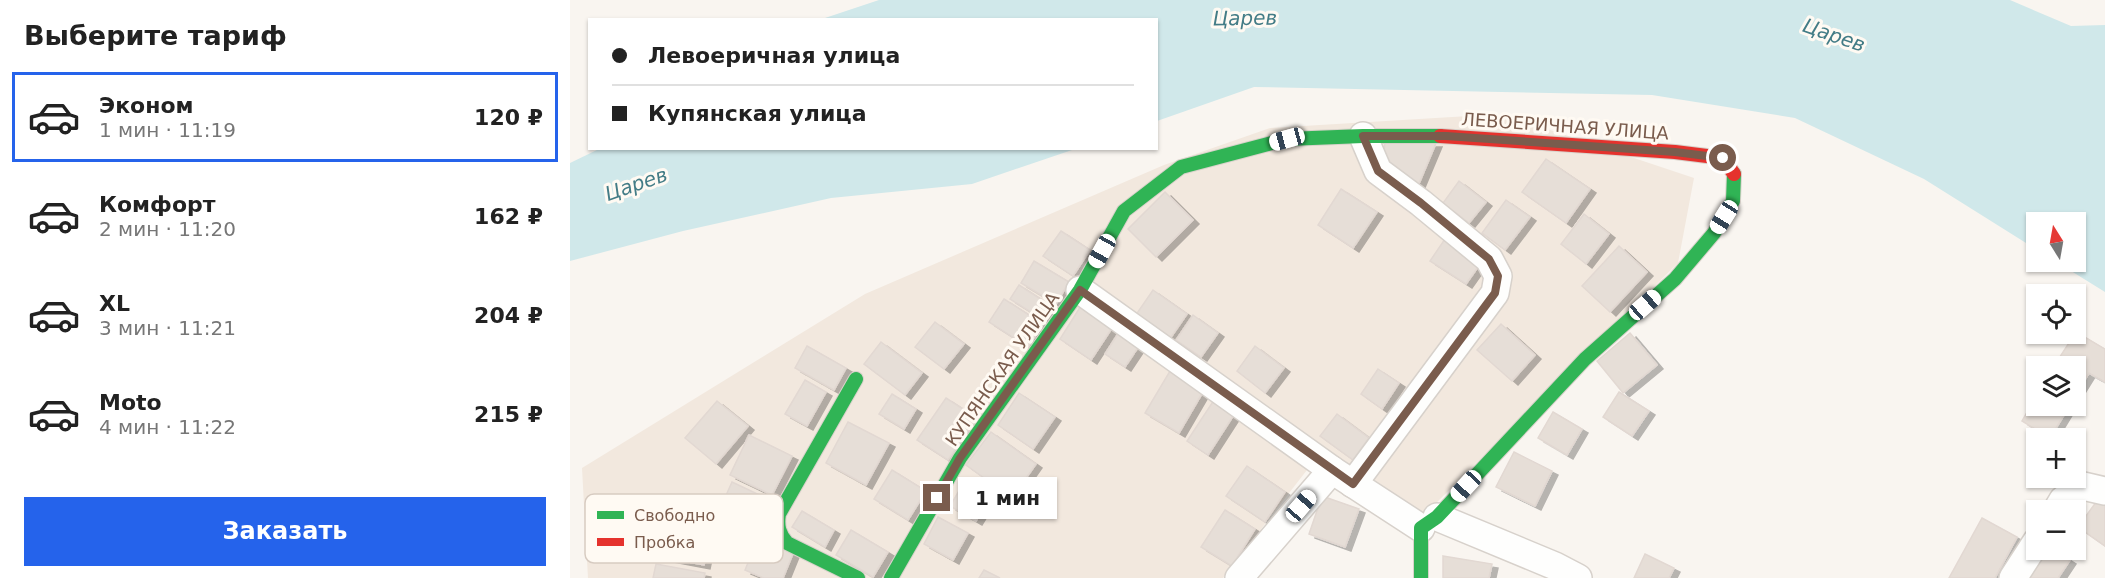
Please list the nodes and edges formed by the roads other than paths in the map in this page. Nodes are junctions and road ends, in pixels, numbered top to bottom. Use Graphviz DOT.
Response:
graph roads {
  1 [pos="1363,136"];
  2 [pos="1124,212"];
  3 [pos="1080,290"];
  4 [pos="856,380"];
  5 [pos="1342,477"];
  6 [pos="2105,490"];
  7 [pos="2066,500"];
  8 [pos="783,507"];
  9 [pos="1429,523"];
  10 [pos="783,539"];
  11 [pos="2026,558"];
  12 [pos="858,578"];
  13 [pos="891,578"];
  14 [pos="1239,578"];
  15 [pos="1421,578"];
  16 [pos="1578,578"];
  17 [pos="2013,578"];
  1 -- 2 [label="street, ЛЕВОЕРИЧНАЯ УЛИЦА"];
  1 -- 5 [label="street"];
  1 -- 9 [label="street, ЛЕВОЕРИЧНАЯ УЛИЦА"];
  2 -- 3 [label="street, КУПЯНСКАЯ УЛИЦА"];
  3 -- 5 [label="street"];
  3 -- 13 [label="street, КУПЯНСКАЯ УЛИЦА"];
  4 -- 8 [label="street"];
  5 -- 9 [label="street"];
  5 -- 14 [label="street"];
  6 -- 7 [label="street"];
  9 -- 15 [label="street"];
  9 -- 16 [label="street"];
  10 -- 12 [label="street"];
  11 -- 17 [label="street"];
}
